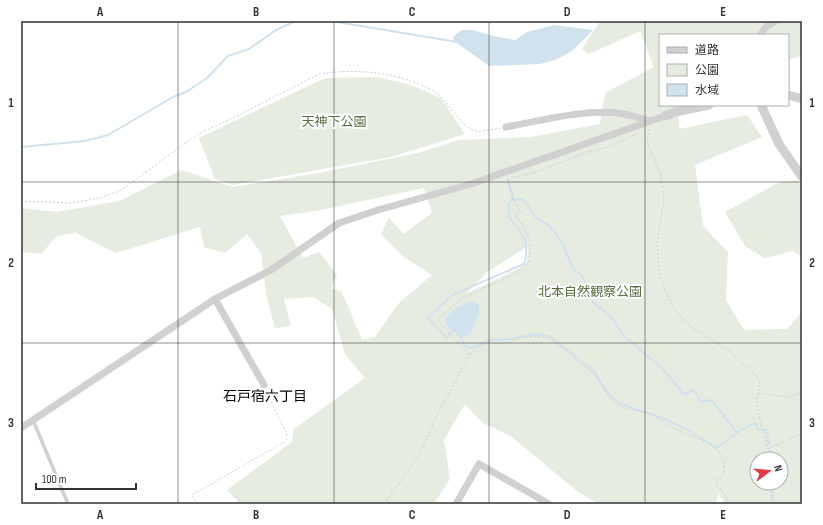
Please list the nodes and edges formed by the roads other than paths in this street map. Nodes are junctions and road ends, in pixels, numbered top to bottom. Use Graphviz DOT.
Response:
graph roads {
  1 [pos="776,21"];
  2 [pos="761,34"];
  3 [pos="789,95"];
  4 [pos="802,99"];
  5 [pos="700,106"];
  6 [pos="762,106"];
  7 [pos="675,109"];
  8 [pos="665,116"];
  9 [pos="650,121"];
  10 [pos="506,127"];
  11 [pos="802,178"];
  12 [pos="215,299"];
  13 [pos="264,385"];
  14 [pos="33,420"];
  15 [pos="21,428"];
  16 [pos="68,504"];
  17 [pos="456,504"];
  18 [pos="549,504"];
  1 -- 2 [label="street"];
  3 -- 4 [label="street"];
  5 -- 7 [label="street"];
  6 -- 11 [label="street"];
  7 -- 8 [label="street"];
  8 -- 9 [label="street"];
  9 -- 10 [label="street"];
  9 -- 12 [label="street"];
  12 -- 13 [label="street"];
  12 -- 14 [label="street"];
  14 -- 15 [label="street"];
  14 -- 16 [label="lane"];
  17 -- 18 [label="street"];
}
